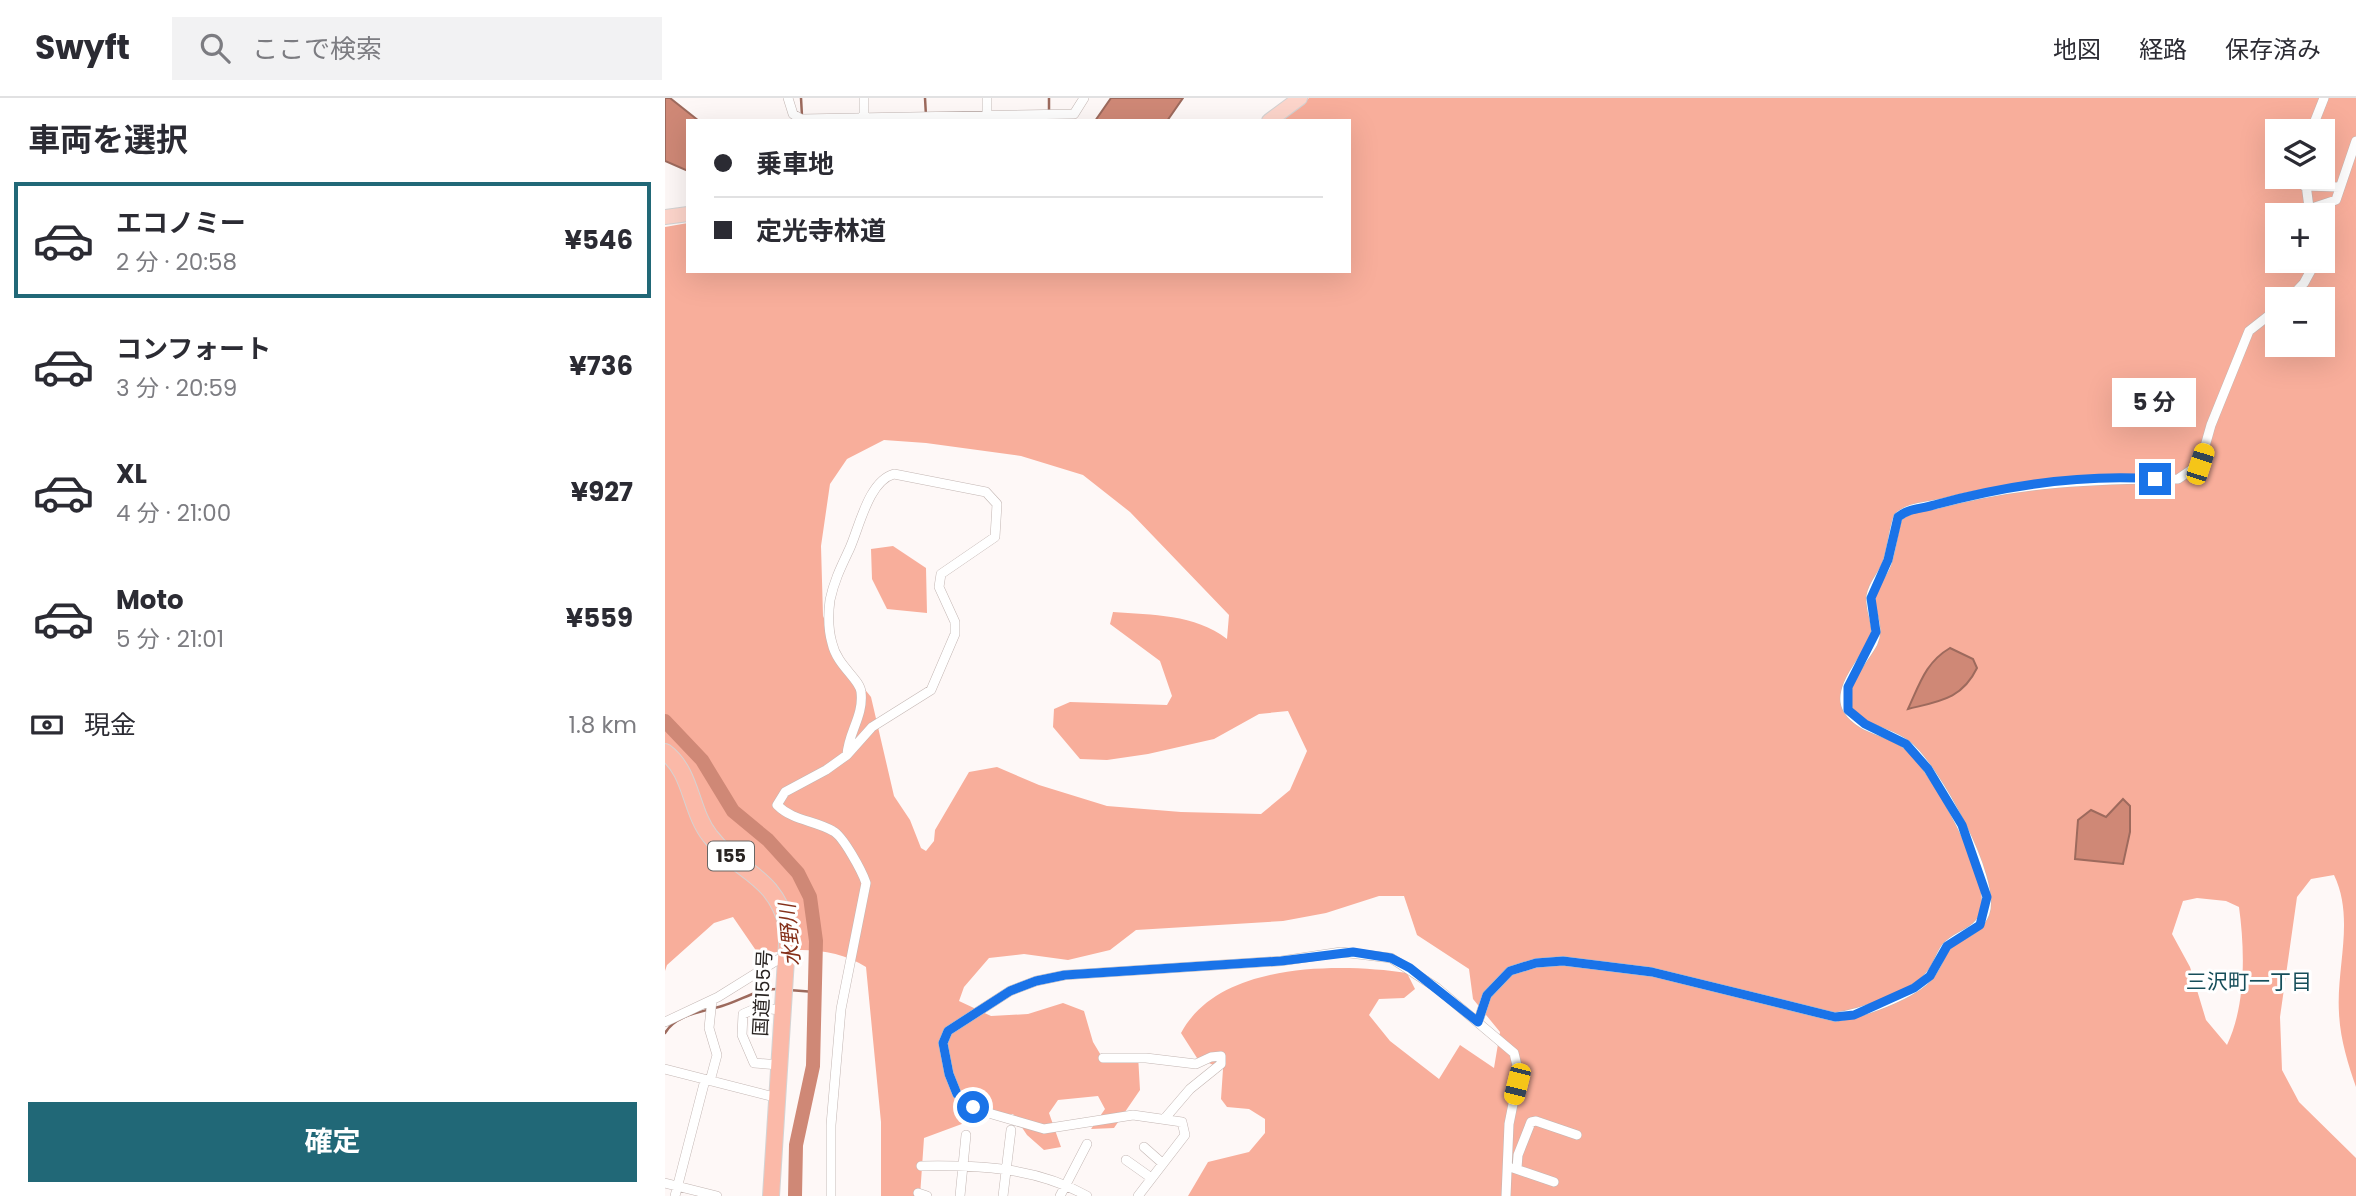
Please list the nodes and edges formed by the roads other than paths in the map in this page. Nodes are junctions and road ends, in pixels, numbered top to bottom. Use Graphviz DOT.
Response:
graph roads {
  1 [pos="787,98"];
  2 [pos="864,98"];
  3 [pos="987,98"];
  4 [pos="1084,98"];
  5 [pos="1300,98"];
  6 [pos="2324,98"];
  7 [pos="987,118"];
  8 [pos="865,119"];
  9 [pos="1272,119"];
  10 [pos="2316,119"];
  11 [pos="2356,141"];
  12 [pos="2335,186"];
  13 [pos="2339,187"];
  14 [pos="2330,203"];
  15 [pos="686,214"];
  16 [pos="665,217"];
  17 [pos="2265,318"];
  18 [pos="665,752"];
  19 [pos="847,755"];
  20 [pos="785,959"];
  21 [pos="783,997"];
  22 [pos="712,1000"];
  23 [pos="665,1022"];
  24 [pos="1478,1022"];
  25 [pos="1103,1058"];
  26 [pos="780,1065"];
  27 [pos="665,1069"];
  28 [pos="707,1080"];
  29 [pos="778,1098"];
  30 [pos="1166,1118"];
  31 [pos="1011,1130"];
  32 [pos="967,1135"];
  33 [pos="1577,1135"];
  34 [pos="1087,1144"];
  35 [pos="1145,1147"];
  36 [pos="1126,1160"];
  37 [pos="1161,1162"];
  38 [pos="921,1166"];
  39 [pos="963,1166"];
  40 [pos="1512,1168"];
  41 [pos="1007,1169"];
  42 [pos="1150,1177"];
  43 [pos="1554,1182"];
  44 [pos="665,1183"];
  45 [pos="1066,1184"];
  46 [pos="676,1191"];
  47 [pos="717,1196"];
  48 [pos="771,1196"];
  49 [pos="831,1196"];
  50 [pos="960,1196"];
  51 [pos="1003,1196"];
  52 [pos="1060,1196"];
  53 [pos="1087,1196"];
  54 [pos="1138,1196"];
  55 [pos="1506,1196"];
  1 -- 8 [label="street"];
  2 -- 8 [label="street"];
  3 -- 7 [label="street"];
  4 -- 7 [label="street"];
  5 -- 9 [label="main road"];
  6 -- 10 [label="street"];
  7 -- 8 [label="street"];
  11 -- 13 [label="street"];
  12 -- 13 [label="street"];
  13 -- 14 [label="street"];
  15 -- 16 [label="main road"];
  17 -- 24 [label="street"];
  18 -- 20 [label="highway, 国道155号 / 155"];
  19 -- 19 [label="street"];
  19 -- 49 [label="street"];
  20 -- 21 [label="highway, 国道155号 / 155"];
  20 -- 22 [label="street"];
  21 -- 26 [label="highway, 国道155号 / 155"];
  21 -- 26 [label="street"];
  22 -- 23 [label="street"];
  22 -- 28 [label="street"];
  24 -- 30 [label="street"];
  24 -- 40 [label="street"];
  25 -- 30 [label="street"];
  26 -- 29 [label="highway, 国道155号 / 155"];
  27 -- 28 [label="street"];
  28 -- 29 [label="street"];
  28 -- 46 [label="street"];
  29 -- 48 [label="highway, 国道155号 / 155"];
  30 -- 37 [label="street"];
  31 -- 41 [label="street"];
  32 -- 39 [label="street"];
  33 -- 40 [label="street"];
  34 -- 45 [label="street"];
  35 -- 37 [label="street"];
  36 -- 42 [label="street"];
  37 -- 42 [label="street"];
  38 -- 39 [label="street"];
  39 -- 41 [label="street"];
  39 -- 50 [label="street"];
  40 -- 43 [label="street"];
  40 -- 55 [label="street"];
  41 -- 45 [label="street"];
  41 -- 51 [label="street"];
  42 -- 54 [label="street"];
  44 -- 46 [label="street"];
  45 -- 52 [label="street"];
  45 -- 53 [label="street"];
  46 -- 47 [label="street"];
}
